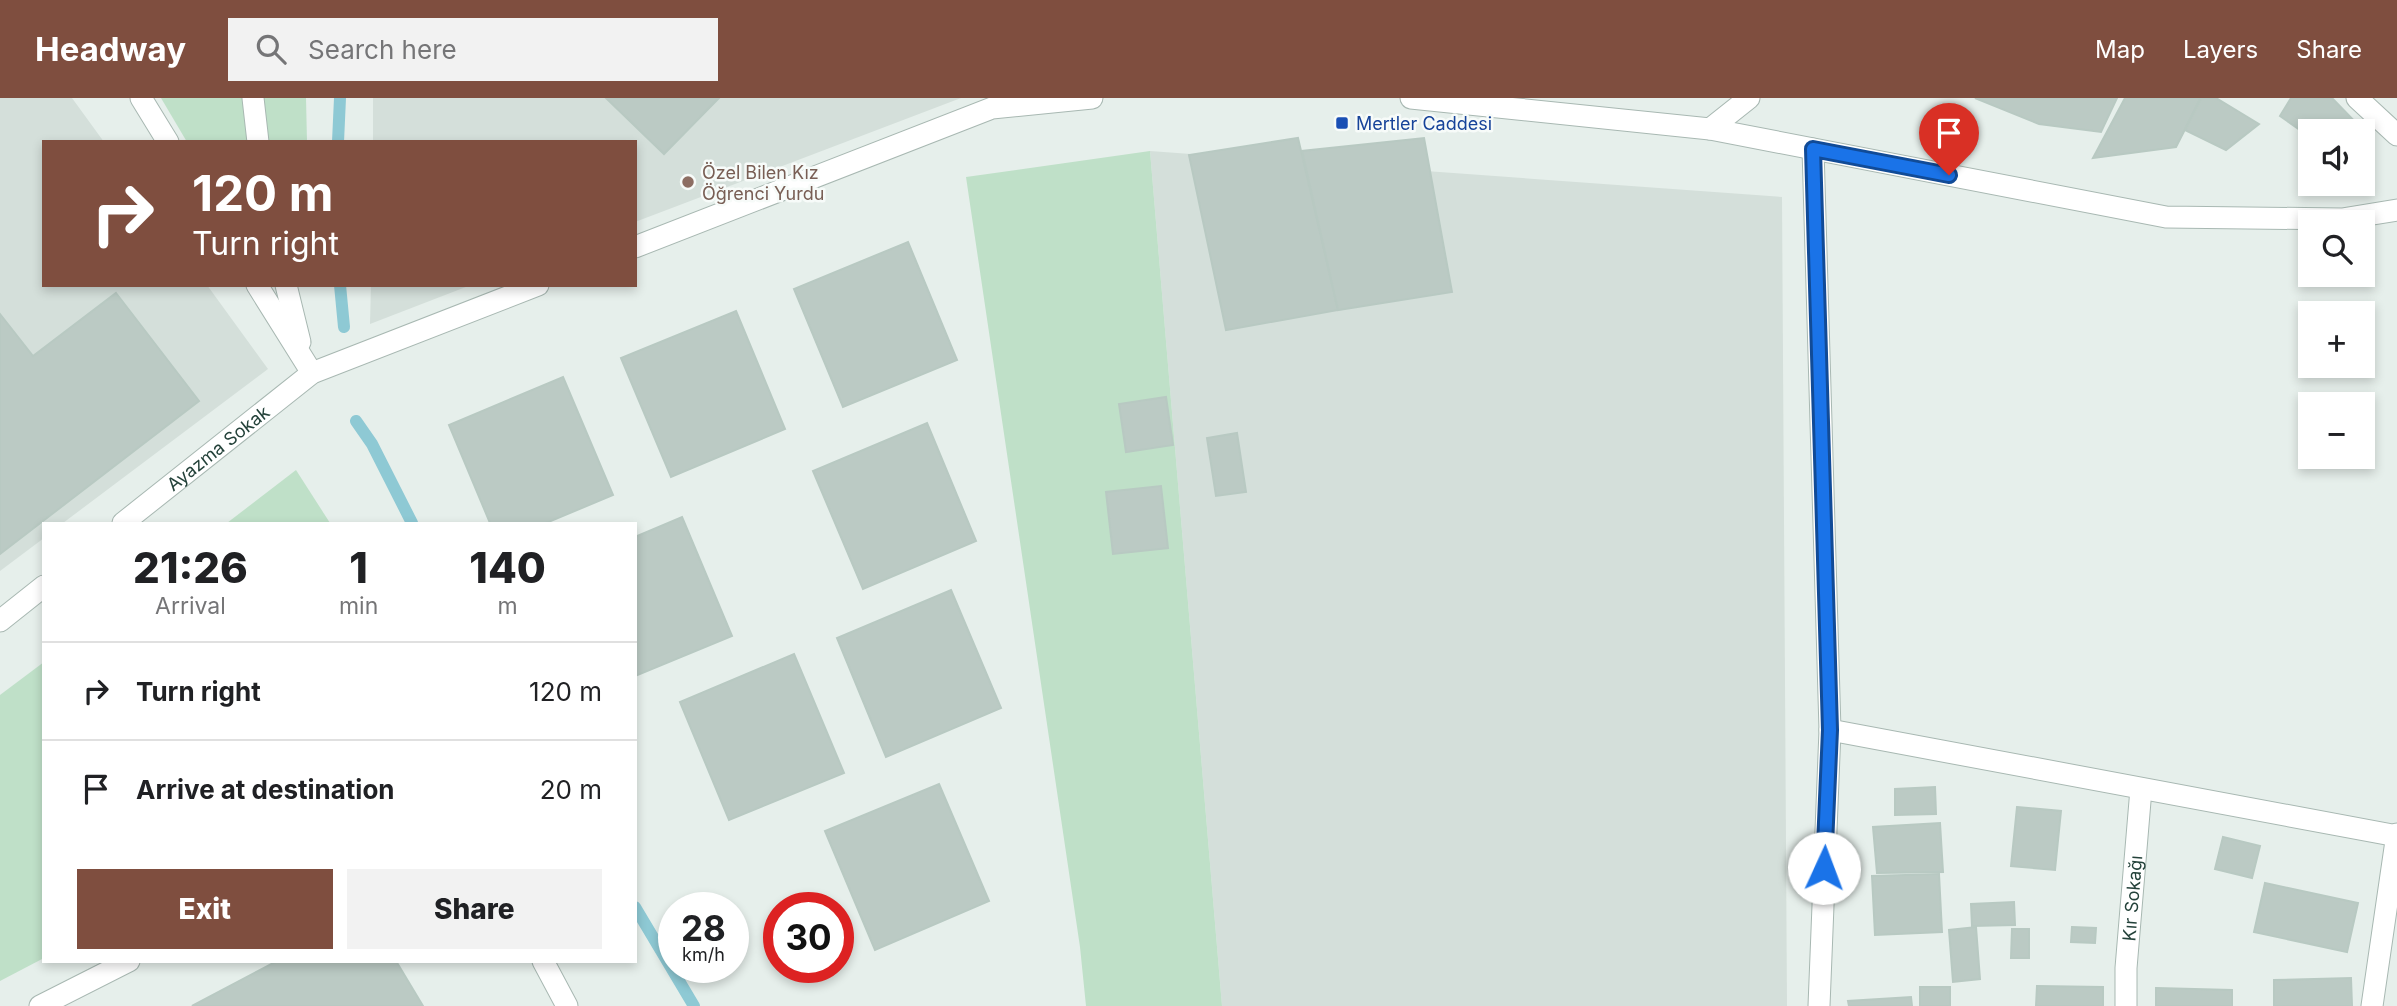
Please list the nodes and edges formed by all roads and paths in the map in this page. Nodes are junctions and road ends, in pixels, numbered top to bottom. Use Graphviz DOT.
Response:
graph roads {
  1 [pos="141,98"];
  2 [pos="253,98"];
  3 [pos="1092,98"];
  4 [pos="1411,98"];
  5 [pos="1749,98"];
  6 [pos="2357,98"];
  7 [pos="1710,129"];
  8 [pos="2397,135"];
  9 [pos="167,140"];
  10 [pos="258,140"];
  11 [pos="1813,149"];
  12 [pos="2397,210"];
  13 [pos="637,246"];
  14 [pos="258,287"];
  15 [pos="287,287"];
  16 [pos="532,287"];
  17 [pos="308,367"];
  18 [pos="124,522"];
  19 [pos="42,588"];
  20 [pos="0,621"];
  21 [pos="1830,730"];
  22 [pos="2141,789"];
  23 [pos="2397,836"];
  24 [pos="125,963"];
  25 [pos="545,963"];
  26 [pos="40,1006"];
  27 [pos="567,1006"];
  28 [pos="1819,1006"];
  29 [pos="2126,1006"];
  30 [pos="2372,1006"];
  1 -- 9 [label="street"];
  2 -- 10 [label="street"];
  3 -- 13 [label="street"];
  4 -- 7 [label="street"];
  5 -- 7 [label="street"];
  6 -- 8 [label="street"];
  7 -- 11 [label="street"];
  11 -- 12 [label="street"];
  11 -- 21 [label="street"];
  14 -- 17 [label="street"];
  15 -- 17 [label="street"];
  16 -- 17 [label="street, Ayazma Sokak"];
  17 -- 18 [label="street, Ayazma Sokak"];
  19 -- 20 [label="street"];
  21 -- 22 [label="street"];
  21 -- 28 [label="street"];
  22 -- 23 [label="street"];
  22 -- 29 [label="street, Kır Sokağı"];
  23 -- 30 [label="street"];
  24 -- 26 [label="street"];
  25 -- 27 [label="street"];
}
